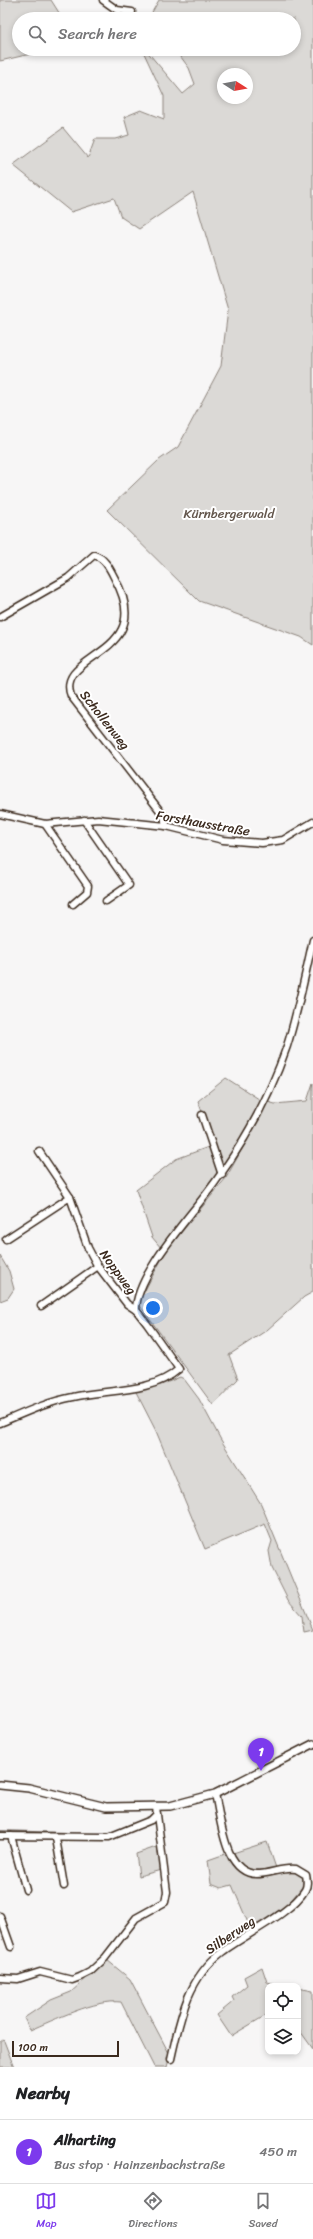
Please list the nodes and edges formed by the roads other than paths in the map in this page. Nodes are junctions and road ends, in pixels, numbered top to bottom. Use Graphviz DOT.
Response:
graph roads {
  1 [pos="103,0"];
  2 [pos="132,12"];
  3 [pos="0,617"];
  4 [pos="0,814"];
  5 [pos="84,820"];
  6 [pos="313,822"];
  7 [pos="45,824"];
  8 [pos="166,826"];
  9 [pos="106,901"];
  10 [pos="73,904"];
  11 [pos="313,940"];
  12 [pos="202,1115"];
  13 [pos="39,1151"];
  14 [pos="222,1175"];
  15 [pos="70,1197"];
  16 [pos="6,1239"];
  17 [pos="98,1266"];
  18 [pos="41,1306"];
  19 [pos="136,1310"];
  20 [pos="0,1423"];
  21 [pos="313,1744"];
  22 [pos="0,1785"];
  23 [pos="215,1794"];
  24 [pos="157,1811"];
  25 [pos="0,1836"];
  26 [pos="11,1836"];
  27 [pos="56,1838"];
  28 [pos="64,1886"];
  29 [pos="306,1889"];
  30 [pos="26,1890"];
  31 [pos="313,1891"];
  32 [pos="0,1916"];
  33 [pos="11,1947"];
  34 [pos="0,1978"];
  35 [pos="171,2059"];
  1 -- 2 [label="street"];
  3 -- 8 [label="street, Schollenweg"];
  4 -- 7 [label="street, Forsthausstraße"];
  5 -- 7 [label="street, Forsthausstraße"];
  5 -- 8 [label="street, Forsthausstraße"];
  5 -- 9 [label="street"];
  6 -- 8 [label="street, Forsthausstraße"];
  7 -- 10 [label="street"];
  11 -- 14 [label="street"];
  12 -- 14 [label="street"];
  13 -- 15 [label="street, Noppweg"];
  14 -- 19 [label="street"];
  15 -- 16 [label="street"];
  15 -- 17 [label="street, Noppweg"];
  17 -- 18 [label="street"];
  17 -- 19 [label="street, Noppweg"];
  19 -- 20 [label="street, Noppweg"];
  21 -- 23 [label="street"];
  22 -- 24 [label="street"];
  23 -- 24 [label="street"];
  23 -- 29 [label="street"];
  24 -- 27 [label="street"];
  24 -- 34 [label="street"];
  25 -- 26 [label="street"];
  26 -- 27 [label="street"];
  26 -- 30 [label="street"];
  27 -- 28 [label="street"];
  29 -- 31 [label="street"];
  29 -- 35 [label="street, Silberweg"];
  32 -- 33 [label="street"];
}
